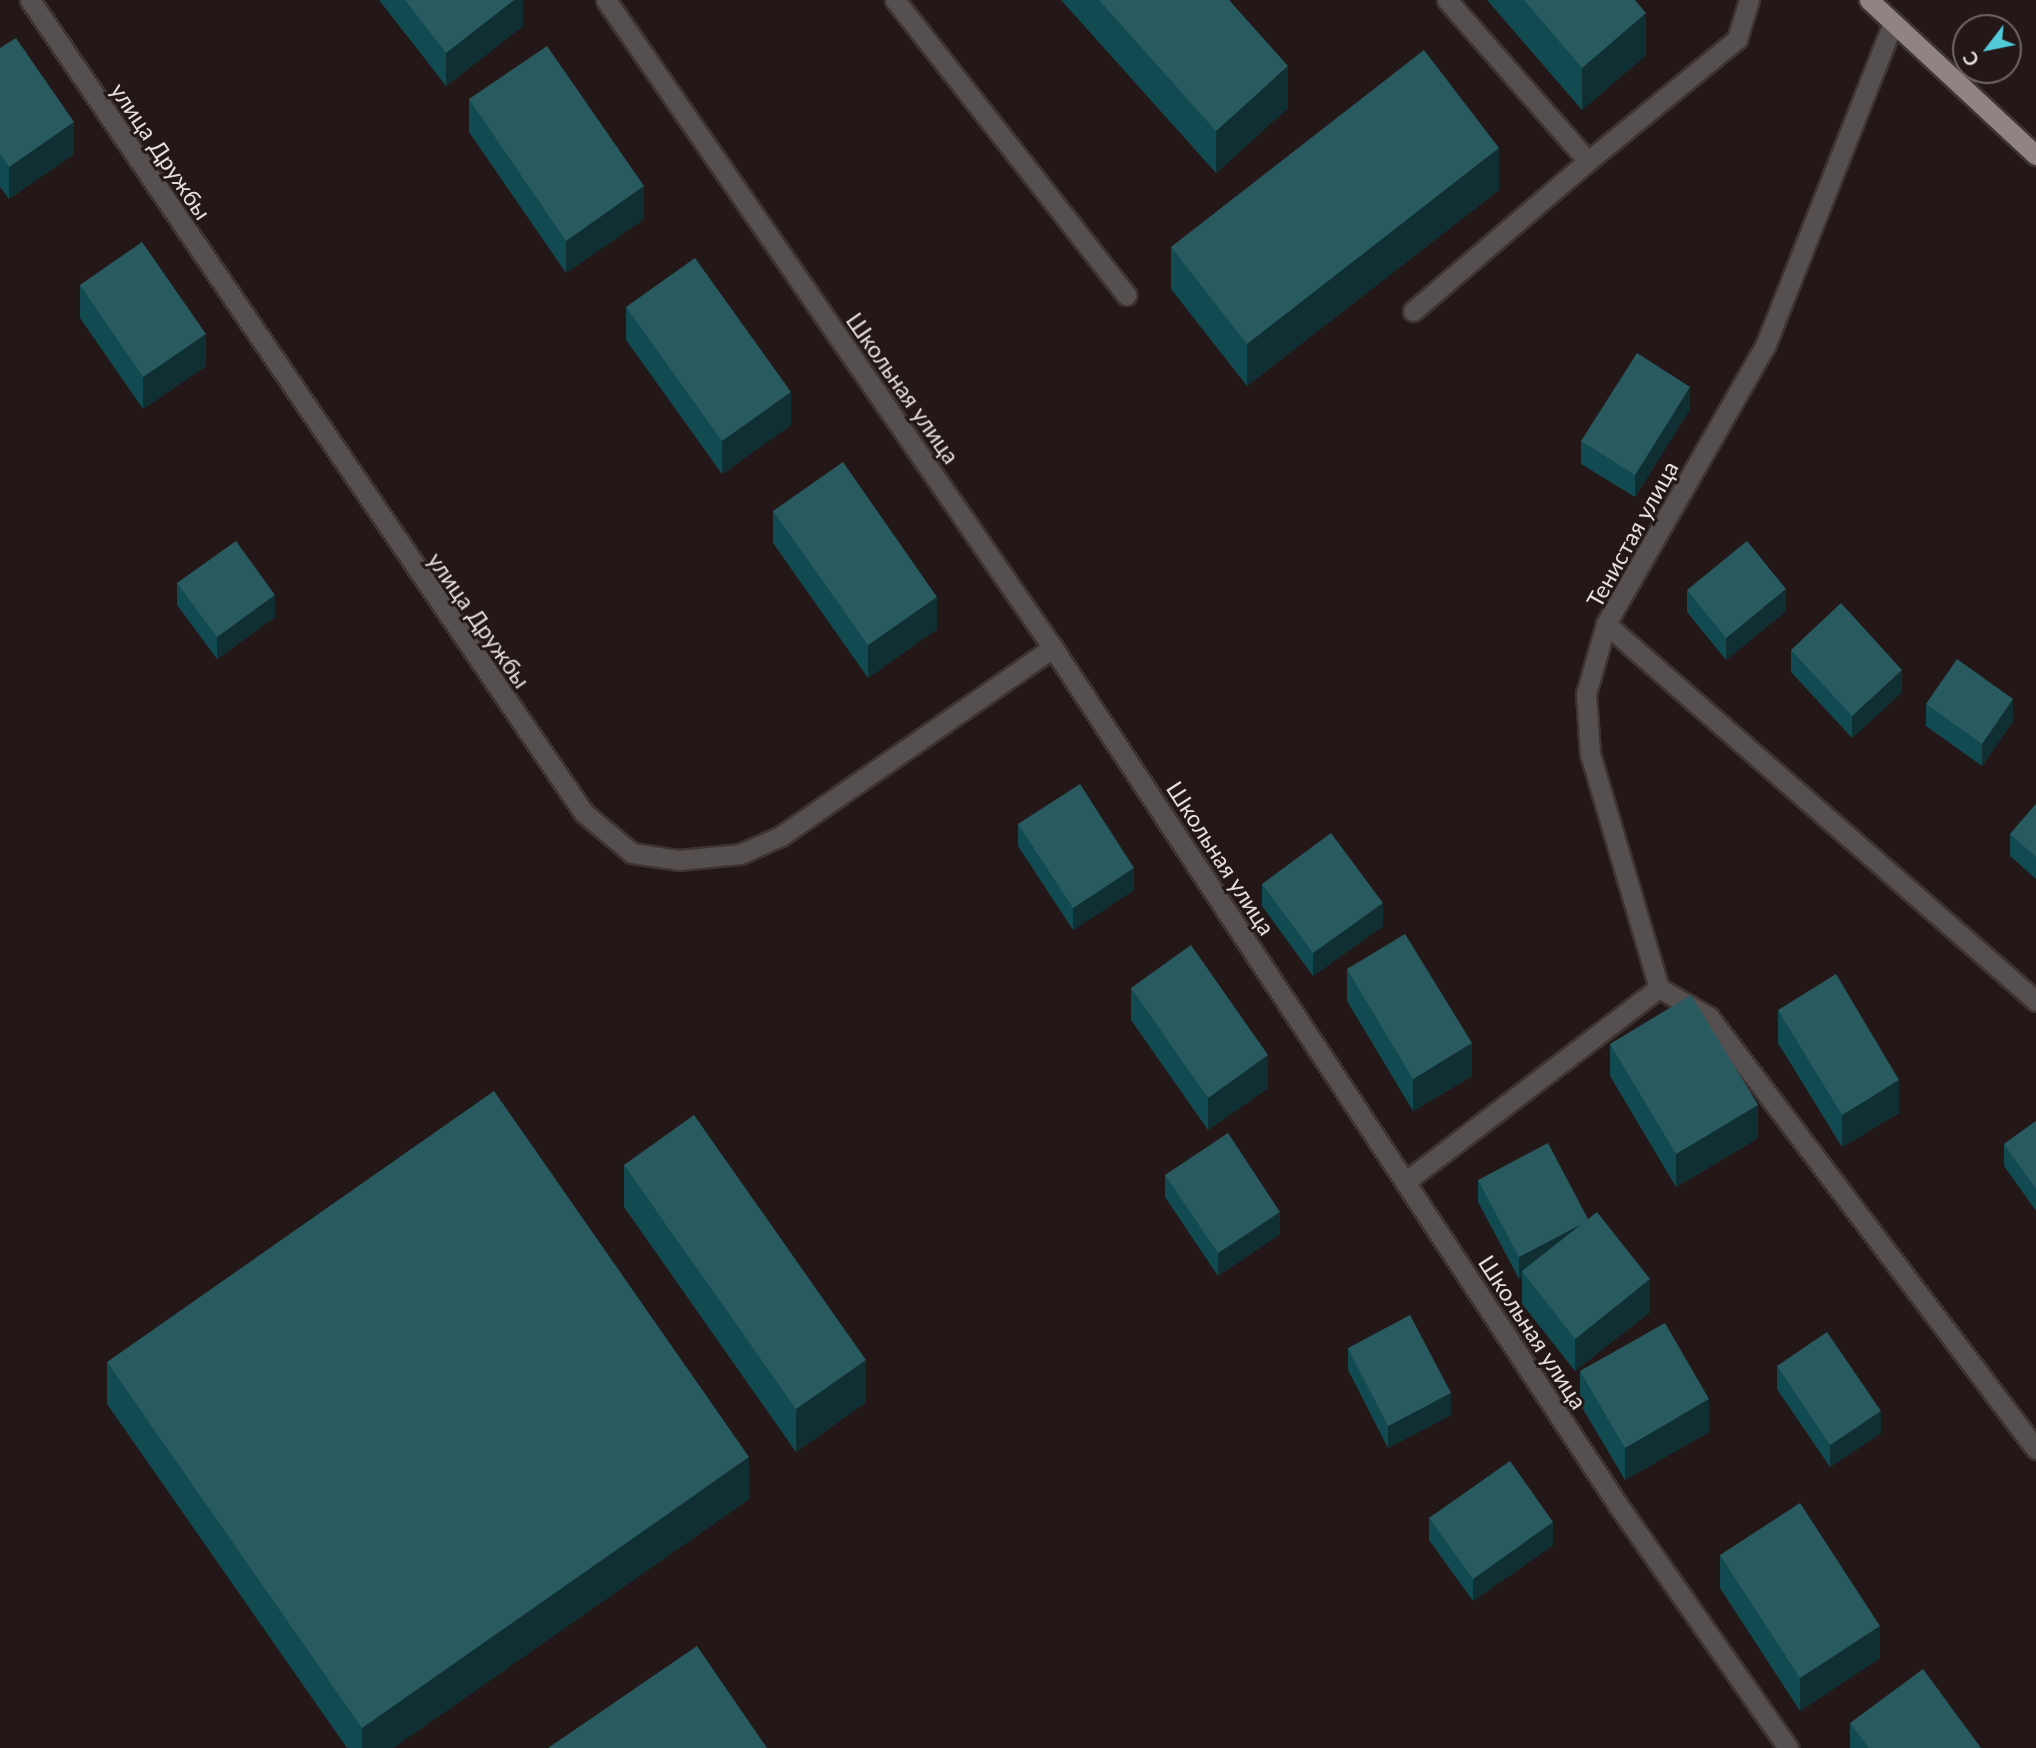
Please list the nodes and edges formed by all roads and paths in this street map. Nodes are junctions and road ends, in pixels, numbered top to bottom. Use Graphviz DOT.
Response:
graph roads {
  1 [pos="30,0"];
  2 [pos="606,0"];
  3 [pos="895,0"];
  4 [pos="1447,0"];
  5 [pos="1749,0"];
  6 [pos="1869,0"];
  7 [pos="1893,23"];
  8 [pos="2036,155"];
  9 [pos="1588,161"];
  10 [pos="1126,295"];
  11 [pos="1413,311"];
  12 [pos="1606,624"];
  13 [pos="1053,648"];
  14 [pos="1660,988"];
  15 [pos="2036,1001"];
  16 [pos="1405,1182"];
  17 [pos="2036,1449"];
  18 [pos="1788,1748"];
  1 -- 13 [label="street, улица Дружбы"];
  2 -- 13 [label="street, Школьная улица"];
  3 -- 10 [label="street"];
  4 -- 9 [label="street"];
  5 -- 9 [label="street"];
  6 -- 7 [label="main road"];
  7 -- 8 [label="main road"];
  7 -- 12 [label="street, Тенистая улица"];
  9 -- 11 [label="street"];
  12 -- 14 [label="street"];
  12 -- 15 [label="street, Тенистая улица"];
  13 -- 16 [label="street, Школьная улица"];
  14 -- 16 [label="street"];
  14 -- 17 [label="street"];
  16 -- 18 [label="street, Школьная улица"];
}
